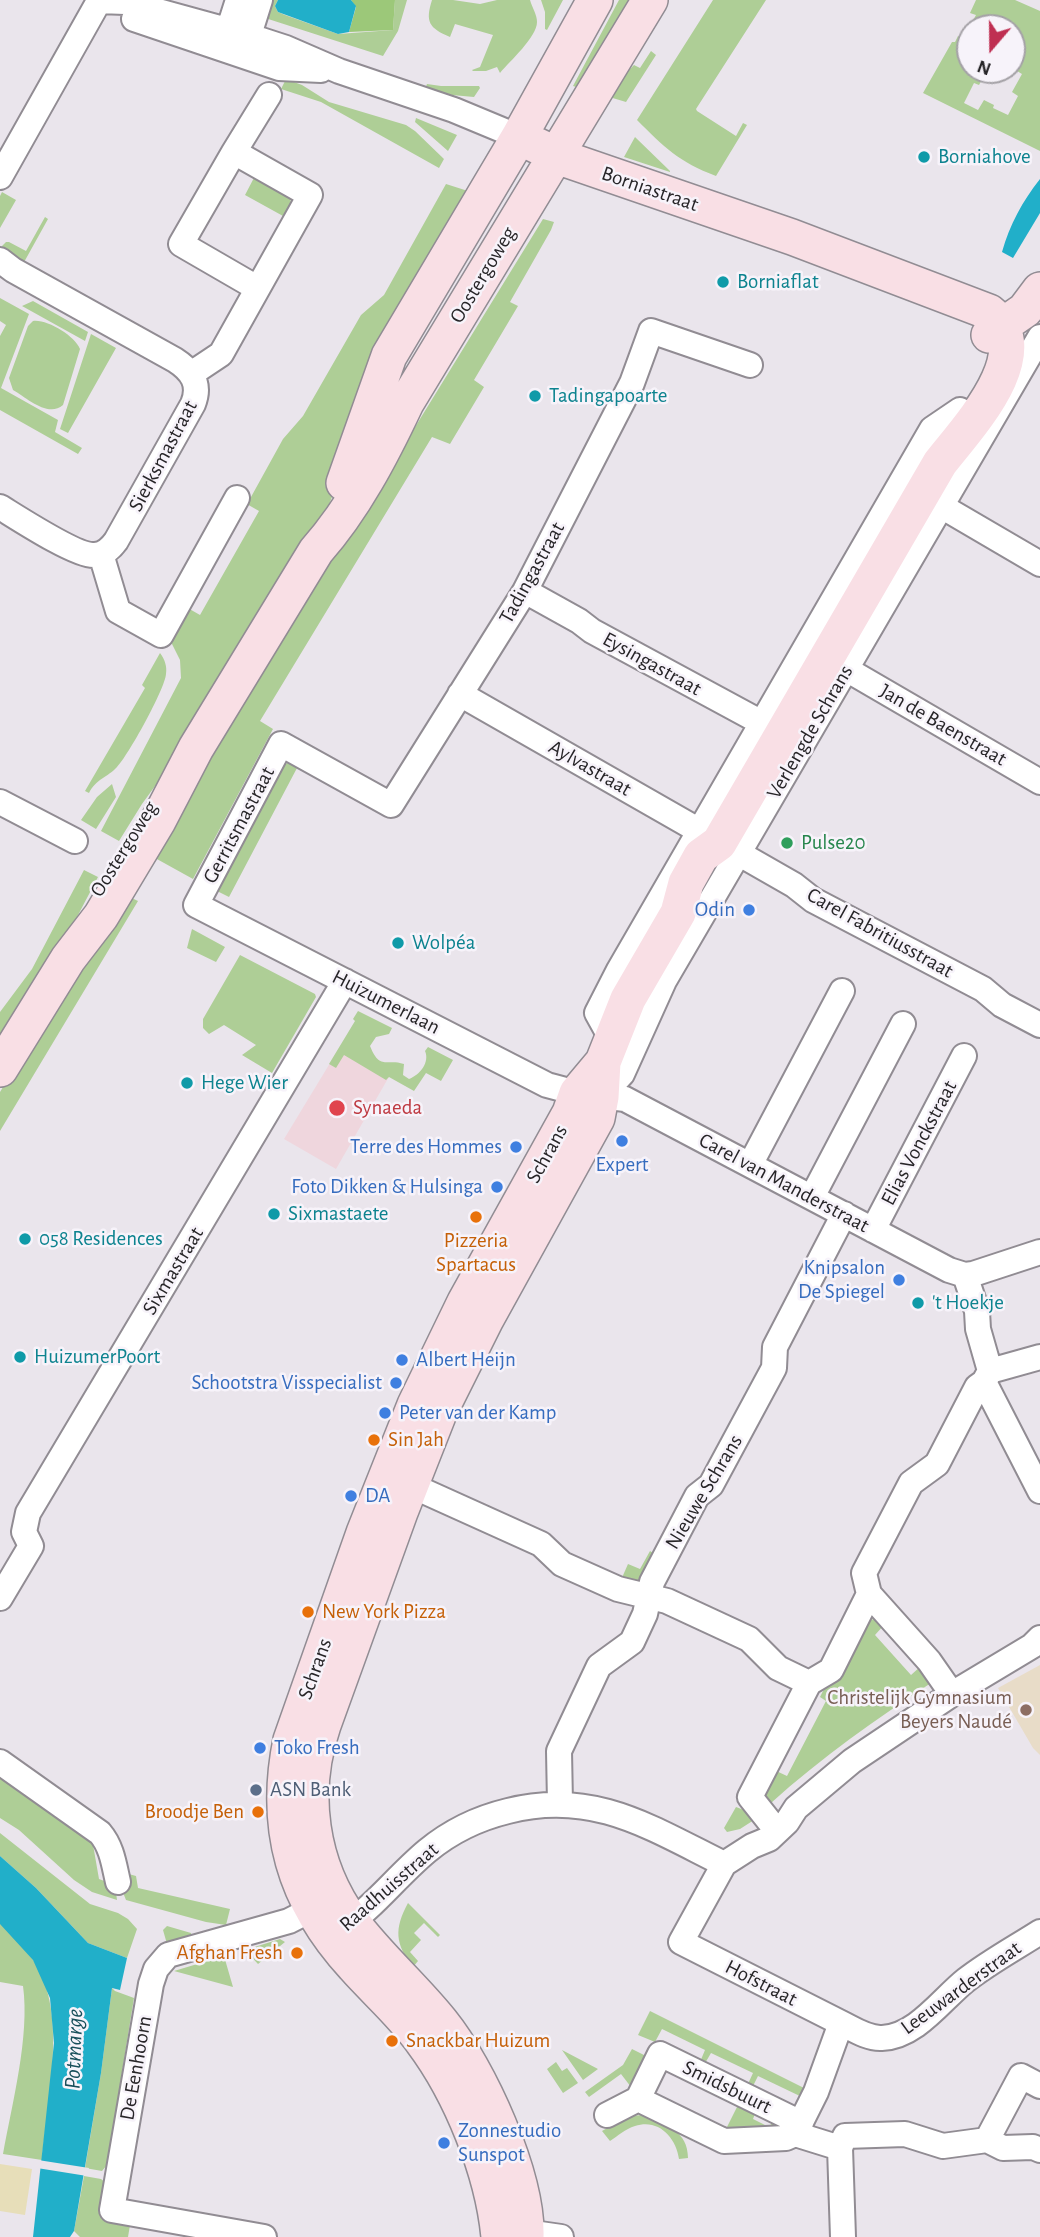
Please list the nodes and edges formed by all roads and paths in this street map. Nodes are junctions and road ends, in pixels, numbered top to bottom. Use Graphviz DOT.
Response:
graph roads {
  1 [pos="238,0"];
  2 [pos="260,0"];
  3 [pos="595,0"];
  4 [pos="650,0"];
  5 [pos="97,1"];
  6 [pos="236,42"];
  7 [pos="269,95"];
  8 [pos="519,137"];
  9 [pos="234,152"];
  10 [pos="555,155"];
  11 [pos="0,177"];
  12 [pos="0,260"];
  13 [pos="257,288"];
  14 [pos="1037,299"];
  15 [pos="996,331"];
  16 [pos="1040,337"];
  17 [pos="750,365"];
  18 [pos="191,373"];
  19 [pos="960,410"];
  20 [pos="940,463"];
  21 [pos="237,498"];
  22 [pos="941,506"];
  23 [pos="0,508"];
  24 [pos="316,551"];
  25 [pos="102,554"];
  26 [pos="1040,564"];
  27 [pos="525,591"];
  28 [pos="846,669"];
  29 [pos="460,694"];
  30 [pos="772,728"];
  31 [pos="1040,782"];
  32 [pos="0,802"];
  33 [pos="391,805"];
  34 [pos="75,841"];
  35 [pos="719,843"];
  36 [pos="197,905"];
  37 [pos="345,981"];
  38 [pos="842,991"];
  39 [pos="1039,1023"];
  40 [pos="903,1024"];
  41 [pos="607,1051"];
  42 [pos="964,1056"];
  43 [pos="0,1069"];
  44 [pos="589,1095"];
  45 [pos="750,1165"];
  46 [pos="812,1197"];
  47 [pos="844,1214"];
  48 [pos="873,1230"];
  49 [pos="1040,1252"];
  50 [pos="965,1275"];
  51 [pos="1040,1357"];
  52 [pos="987,1377"];
  53 [pos="398,1479"];
  54 [pos="1040,1491"];
  55 [pos="869,1594"];
  56 [pos="650,1596"];
  57 [pos="0,1598"];
  58 [pos="1040,1638"];
  59 [pos="809,1683"];
  60 [pos="951,1694"];
  61 [pos="0,1762"];
  62 [pos="560,1803"];
  63 [pos="777,1831"];
  64 [pos="724,1864"];
  65 [pos="118,1882"];
  66 [pos="332,1917"];
  67 [pos="1040,1932"];
  68 [pos="841,2023"];
  69 [pos="1040,2086"];
  70 [pos="638,2099"];
  71 [pos="607,2115"];
  72 [pos="798,2128"];
  73 [pos="987,2140"];
  74 [pos="840,2148"];
  75 [pos="1040,2150"];
  76 [pos="512,2235"];
  77 [pos="264,2237"];
  78 [pos="561,2237"];
  79 [pos="843,2237"];
  1 -- 6 [label="street"];
  2 -- 6 [label="street"];
  3 -- 8 [label="street, Oostergoweg"];
  4 -- 10 [label="street, Oostergoweg"];
  5 -- 6 [label="street, Borniastraat"];
  5 -- 11 [label="street"];
  6 -- 8 [label="street, Borniastraat"];
  7 -- 9 [label="street"];
  8 -- 10 [label="street, Borniastraat"];
  8 -- 24 [label="street, Oostergoweg"];
  9 -- 13 [label="street"];
  9 -- 13 [label="street"];
  10 -- 15 [label="street, Borniastraat"];
  10 -- 24 [label="street, Oostergoweg"];
  12 -- 18 [label="street, Sierksmastraat"];
  13 -- 18 [label="street"];
  14 -- 15 [label="street"];
  15 -- 19 [label="street, Verlengde Schrans"];
  15 -- 20 [label="street, Verlengde Schrans"];
  16 -- 22 [label="street, Verlengde Schrans"];
  17 -- 27 [label="street, Tadingastraat"];
  18 -- 25 [label="street, Sierksmastraat"];
  19 -- 20 [label="street, Verlengde Schrans"];
  19 -- 30 [label="street, Verlengde Schrans"];
  20 -- 30 [label="street, Verlengde Schrans"];
  21 -- 25 [label="street"];
  22 -- 26 [label="street"];
  22 -- 28 [label="street, Verlengde Schrans"];
  23 -- 25 [label="street"];
  24 -- 43 [label="street, Oostergoweg"];
  27 -- 29 [label="street, Tadingastraat"];
  27 -- 30 [label="street, Eysingastraat"];
  28 -- 31 [label="street, Jan de Baenstraat"];
  28 -- 35 [label="street, Verlengde Schrans"];
  29 -- 33 [label="street, Tadingastraat"];
  29 -- 35 [label="street, Aylvastraat"];
  30 -- 35 [label="street, Verlengde Schrans"];
  32 -- 34 [label="street"];
  33 -- 36 [label="street, Gerritsmastraat"];
  35 -- 39 [label="street, Carel Fabritiusstraat"];
  35 -- 41 [label="street, Verlengde Schrans"];
  35 -- 41 [label="street, Verlengde Schrans"];
  35 -- 44 [label="street, Verlengde Schrans"];
  36 -- 37 [label="street, Huizumerlaan"];
  37 -- 44 [label="street, Huizumerlaan"];
  37 -- 57 [label="street, Sixmastraat"];
  38 -- 45 [label="street"];
  40 -- 46 [label="street"];
  41 -- 44 [label="street, Verlengde Schrans"];
  42 -- 48 [label="street, Elias Vonckstraat"];
  44 -- 45 [label="street, Carel van Manderstraat"];
  44 -- 53 [label="street, Schrans"];
  45 -- 46 [label="street, Carel van Manderstraat"];
  46 -- 47 [label="street, Carel van Manderstraat"];
  47 -- 48 [label="street, Carel van Manderstraat"];
  47 -- 56 [label="street, Nieuwe Schrans"];
  48 -- 50 [label="street, Carel van Manderstraat"];
  49 -- 50 [label="street"];
  50 -- 52 [label="street"];
  51 -- 52 [label="street"];
  52 -- 54 [label="street"];
  52 -- 55 [label="street"];
  53 -- 56 [label="street"];
  53 -- 66 [label="street, Schrans"];
  55 -- 59 [label="street"];
  55 -- 60 [label="street"];
  56 -- 59 [label="street"];
  56 -- 62 [label="street, Nieuwe Schrans"];
  58 -- 60 [label="street"];
  59 -- 63 [label="street"];
  60 -- 63 [label="street"];
  61 -- 65 [label="street"];
  62 -- 64 [label="street, Raadhuisstraat"];
  62 -- 66 [label="street, Raadhuisstraat"];
  63 -- 64 [label="street"];
  64 -- 68 [label="street, Hofstraat"];
  66 -- 76 [label="street, Schrans"];
  66 -- 77 [label="street, De Eenhoorn"];
  67 -- 68 [label="street, Leeuwarderstraat"];
  68 -- 72 [label="street"];
  69 -- 73 [label="street"];
  70 -- 71 [label="street"];
  70 -- 72 [label="street, Smidsbuurt"];
  70 -- 72 [label="street, Smidsbuurt"];
  72 -- 74 [label="street, Smidsbuurt"];
  73 -- 74 [label="street"];
  73 -- 75 [label="street"];
  74 -- 79 [label="street"];
  76 -- 78 [label="street"];
}
